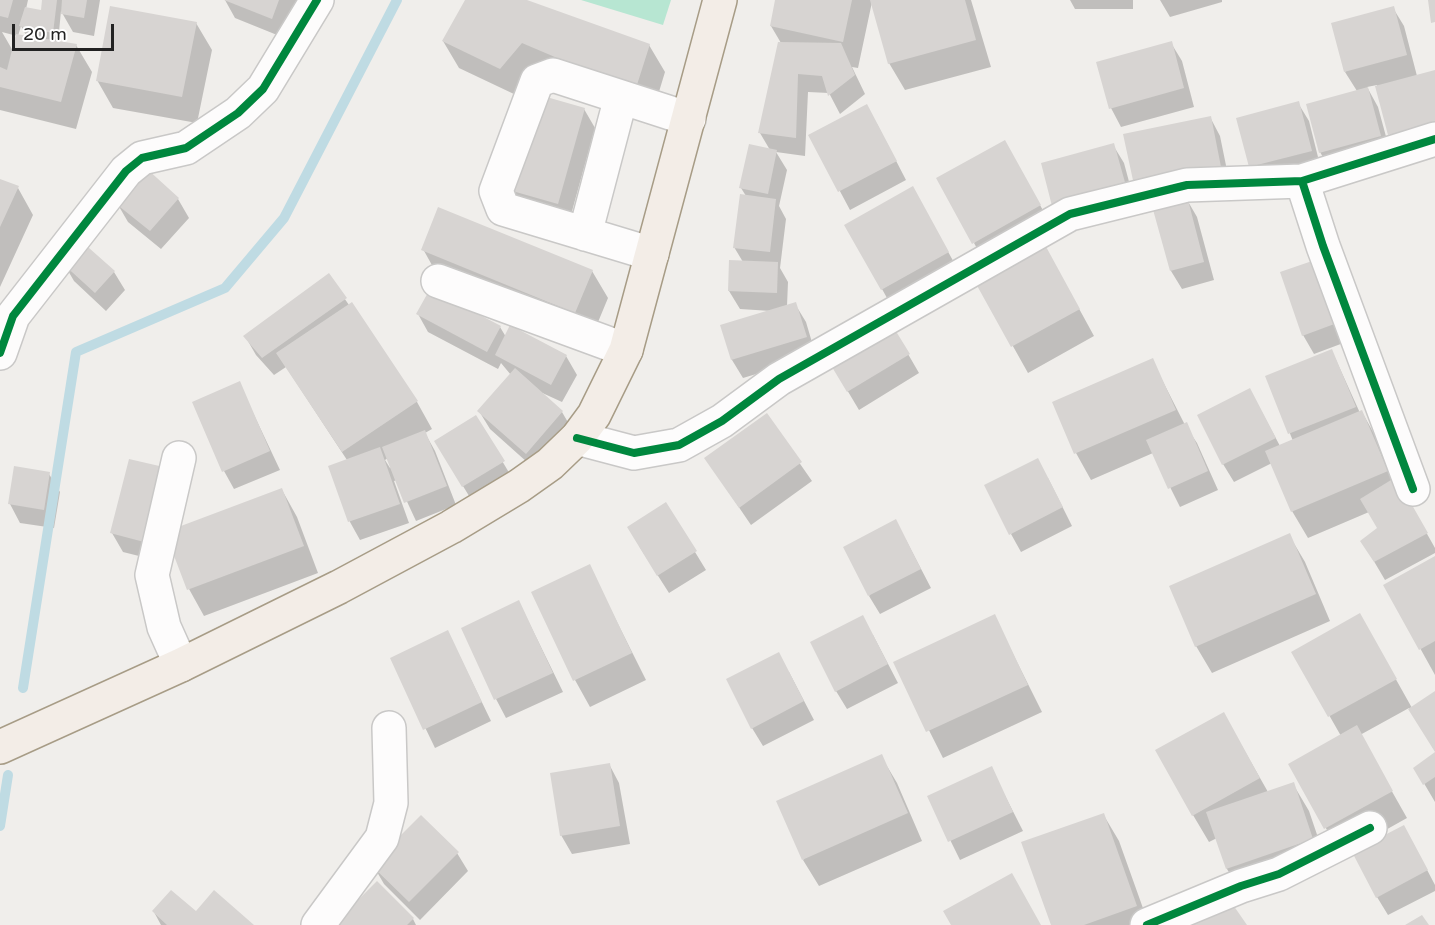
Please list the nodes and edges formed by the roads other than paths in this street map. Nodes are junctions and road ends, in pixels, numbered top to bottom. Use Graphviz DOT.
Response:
graph roads {
  1 [pos="317,0"];
  2 [pos="720,0"];
  3 [pos="621,97"];
  4 [pos="688,119"];
  5 [pos="1435,140"];
  6 [pos="1302,181"];
  7 [pos="585,234"];
  8 [pos="652,254"];
  9 [pos="438,281"];
  10 [pos="626,350"];
  11 [pos="0,353"];
  12 [pos="577,438"];
  13 [pos="179,458"];
  14 [pos="1413,489"];
  15 [pos="181,665"];
  16 [pos="389,728"];
  17 [pos="0,747"];
  18 [pos="1370,828"];
  19 [pos="318,925"];
  20 [pos="1147,925"];
  1 -- 11 [label="street"];
  2 -- 4 [label="main road"];
  3 -- 4 [label="street"];
  3 -- 7 [label="street"];
  3 -- 7 [label="street"];
  4 -- 8 [label="main road"];
  5 -- 6 [label="street"];
  6 -- 12 [label="street"];
  6 -- 14 [label="street"];
  7 -- 8 [label="street"];
  8 -- 10 [label="main road"];
  9 -- 10 [label="street"];
  10 -- 12 [label="main road"];
  12 -- 15 [label="main road"];
  13 -- 15 [label="street"];
  15 -- 17 [label="main road"];
  16 -- 19 [label="street"];
  18 -- 20 [label="street"];
}
